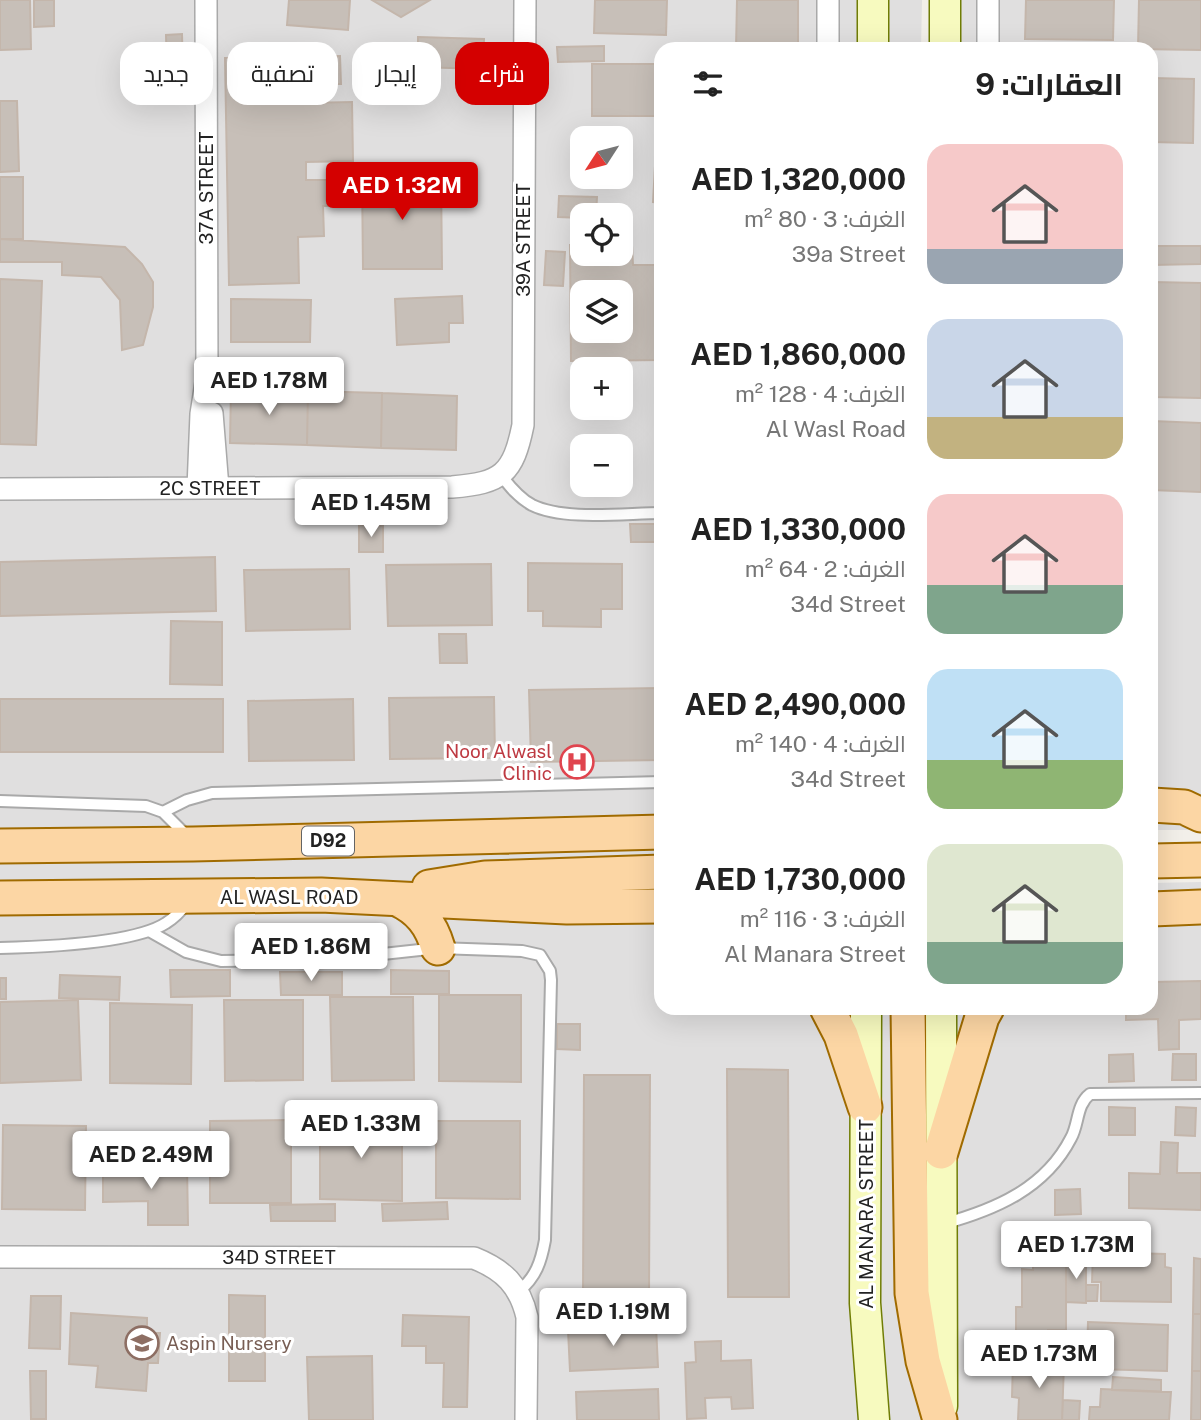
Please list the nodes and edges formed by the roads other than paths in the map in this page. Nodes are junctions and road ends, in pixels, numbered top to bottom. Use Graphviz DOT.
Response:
graph roads {
  1 [pos="206,0"];
  2 [pos="524,0"];
  3 [pos="828,0"];
  4 [pos="873,0"];
  5 [pos="945,0"];
  6 [pos="988,0"];
  7 [pos="828,42"];
  8 [pos="873,42"];
  9 [pos="945,42"];
  10 [pos="988,42"];
  11 [pos="501,475"];
  12 [pos="208,488"];
  13 [pos="0,489"];
  14 [pos="654,513"];
  15 [pos="654,782"];
  16 [pos="0,801"];
  17 [pos="1158,805"];
  18 [pos="163,812"];
  19 [pos="1201,816"];
  20 [pos="1201,825"];
  21 [pos="1158,827"];
  22 [pos="654,831"];
  23 [pos="193,844"];
  24 [pos="0,846"];
  25 [pos="1201,860"];
  26 [pos="1158,861"];
  27 [pos="654,872"];
  28 [pos="192,896"];
  29 [pos="0,898"];
  30 [pos="397,899"];
  31 [pos="604,906"];
  32 [pos="654,906"];
  33 [pos="1201,908"];
  34 [pos="1158,911"];
  35 [pos="654,924"];
  36 [pos="149,931"];
  37 [pos="0,948"];
  38 [pos="438,948"];
  39 [pos="831,1015"];
  40 [pos="866,1015"];
  41 [pos="908,1015"];
  42 [pos="941,1015"];
  43 [pos="983,1015"];
  44 [pos="1201,1093"];
  45 [pos="865,1107"];
  46 [pos="941,1152"];
  47 [pos="940,1225"];
  48 [pos="0,1258"];
  49 [pos="519,1291"];
  50 [pos="526,1420"];
  51 [pos="874,1420"];
  52 [pos="941,1420"];
  1 -- 12 [label="street, 37A STREET"];
  2 -- 11 [label="street, 39A STREET"];
  3 -- 7 [label="street"];
  4 -- 8 [label="main road"];
  5 -- 9 [label="main road"];
  6 -- 10 [label="street"];
  11 -- 12 [label="street, 2C STREET"];
  11 -- 14 [label="lane"];
  12 -- 13 [label="street, 2C STREET"];
  15 -- 18 [label="lane"];
  16 -- 18 [label="lane"];
  17 -- 19 [label="main road"];
  18 -- 23 [label="lane"];
  20 -- 21 [label="main road"];
  22 -- 23 [label="main road, D92"];
  23 -- 24 [label="main road, D92"];
  25 -- 26 [label="main road"];
  27 -- 30 [label="main road"];
  28 -- 29 [label="main road, AL WASL ROAD"];
  28 -- 30 [label="main road, AL WASL ROAD"];
  28 -- 36 [label="lane"];
  30 -- 31 [label="main road, AL WASL ROAD"];
  30 -- 38 [label="main road"];
  31 -- 32 [label="main road, AL WASL ROAD"];
  31 -- 35 [label="main road"];
  33 -- 34 [label="main road"];
  36 -- 37 [label="lane"];
  36 -- 38 [label="lane"];
  38 -- 49 [label="lane"];
  39 -- 45 [label="main road"];
  40 -- 45 [label="main road, AL MANARA STREET"];
  41 -- 52 [label="main road"];
  42 -- 46 [label="main road"];
  43 -- 46 [label="main road"];
  44 -- 47 [label="lane"];
  45 -- 51 [label="main road, AL MANARA STREET"];
  46 -- 47 [label="main road"];
  47 -- 52 [label="main road"];
  48 -- 49 [label="street, 34D STREET"];
  49 -- 50 [label="street, 34D STREET"];
}
